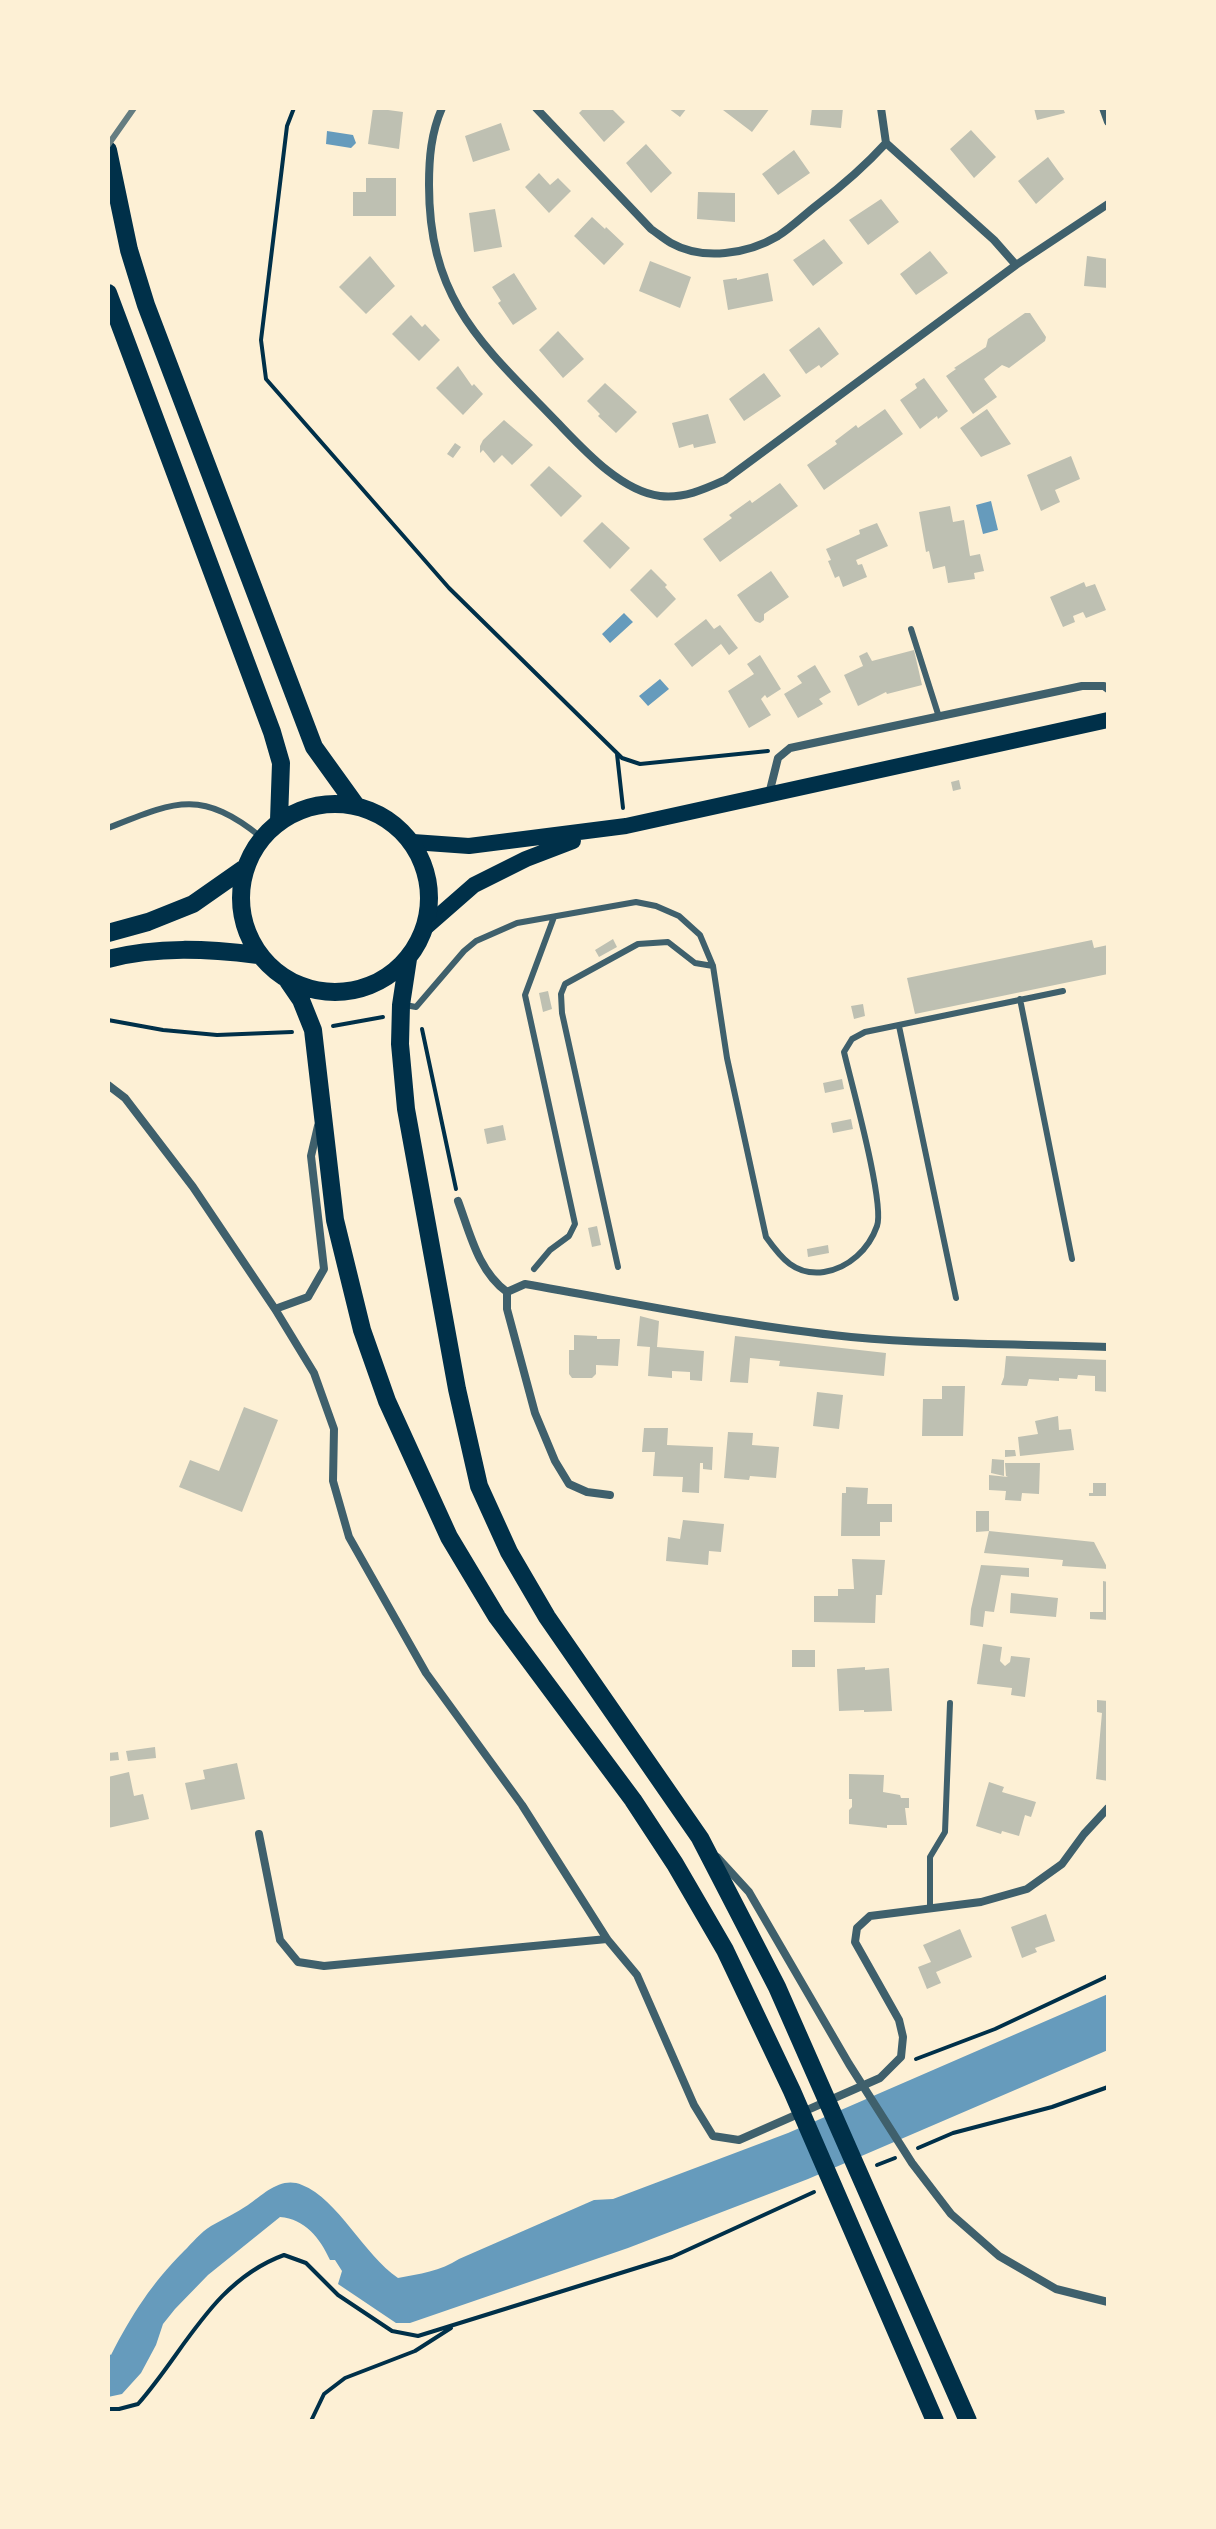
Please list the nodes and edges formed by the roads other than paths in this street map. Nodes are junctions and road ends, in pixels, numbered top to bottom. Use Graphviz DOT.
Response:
graph roads {
  1 [pos="442,108"];
  2 [pos="536,108"];
  3 [pos="881,108"];
  4 [pos="1103,108"];
  5 [pos="1108,122"];
  6 [pos="886,143"];
  7 [pos="108,150"];
  8 [pos="1108,204"];
  9 [pos="1016,265"];
  10 [pos="108,293"];
  11 [pos="911,629"];
  12 [pos="1108,689"];
  13 [pos="939,717"];
  14 [pos="1108,720"];
  15 [pos="769,794"];
  16 [pos="355,804"];
  17 [pos="279,820"];
  18 [pos="108,828"];
  19 [pos="601,830"];
  20 [pos="261,837"];
  21 [pos="413,842"];
  22 [pos="243,869"];
  23 [pos="554,917"];
  24 [pos="426,927"];
  25 [pos="108,933"];
  26 [pos="258,955"];
  27 [pos="108,959"];
  28 [pos="408,959"];
  29 [pos="713,966"];
  30 [pos="288,981"];
  31 [pos="1063,991"];
  32 [pos="1020,999"];
  33 [pos="401,1005"];
  34 [pos="899,1026"];
  35 [pos="108,1085"];
  36 [pos="321,1114"];
  37 [pos="458,1201"];
  38 [pos="1072,1259"];
  39 [pos="618,1267"];
  40 [pos="534,1269"];
  41 [pos="507,1292"];
  42 [pos="956,1298"];
  43 [pos="275,1309"];
  44 [pos="1108,1347"];
  45 [pos="610,1495"];
  46 [pos="950,1703"];
  47 [pos="1108,1808"];
  48 [pos="259,1834"];
  49 [pos="700,1838"];
  50 [pos="930,1909"];
  51 [pos="607,1939"];
  52 [pos="1108,2302"];
  53 [pos="935,2421"];
  54 [pos="968,2421"];
  1 -- 9 [label="street"];
  2 -- 6 [label="street"];
  3 -- 6 [label="street"];
  4 -- 5 [label="street"];
  6 -- 9 [label="street"];
  7 -- 16 [label="main road"];
  8 -- 9 [label="street"];
  10 -- 17 [label="main road"];
  11 -- 13 [label="lane"];
  12 -- 13 [label="street"];
  13 -- 15 [label="street"];
  14 -- 15 [label="main road"];
  15 -- 19 [label="main road"];
  16 -- 17 [label="main road"];
  16 -- 21 [label="main road"];
  17 -- 20 [label="main road"];
  18 -- 20 [label="lane"];
  19 -- 21 [label="main road"];
  19 -- 24 [label="main road"];
  20 -- 22 [label="main road"];
  21 -- 24 [label="main road"];
  22 -- 25 [label="main road"];
  22 -- 26 [label="main road"];
  23 -- 29 [label="lane"];
  23 -- 33 [label="lane"];
  23 -- 40 [label="lane"];
  24 -- 28 [label="main road"];
  26 -- 27 [label="main road"];
  26 -- 30 [label="main road"];
  28 -- 30 [label="main road"];
  28 -- 33 [label="main road"];
  29 -- 34 [label="lane"];
  29 -- 39 [label="lane"];
  30 -- 36 [label="main road"];
  31 -- 32 [label="lane"];
  32 -- 34 [label="lane"];
  32 -- 38 [label="lane"];
  33 -- 49 [label="main road"];
  34 -- 42 [label="lane"];
  35 -- 43 [label="street"];
  36 -- 43 [label="street"];
  36 -- 53 [label="main road"];
  37 -- 41 [label="street"];
  41 -- 44 [label="street"];
  41 -- 45 [label="street"];
  43 -- 51 [label="street"];
  46 -- 50 [label="lane"];
  47 -- 50 [label="street"];
  48 -- 51 [label="street"];
  49 -- 52 [label="street"];
  49 -- 54 [label="main road"];
  50 -- 51 [label="street"];
}
